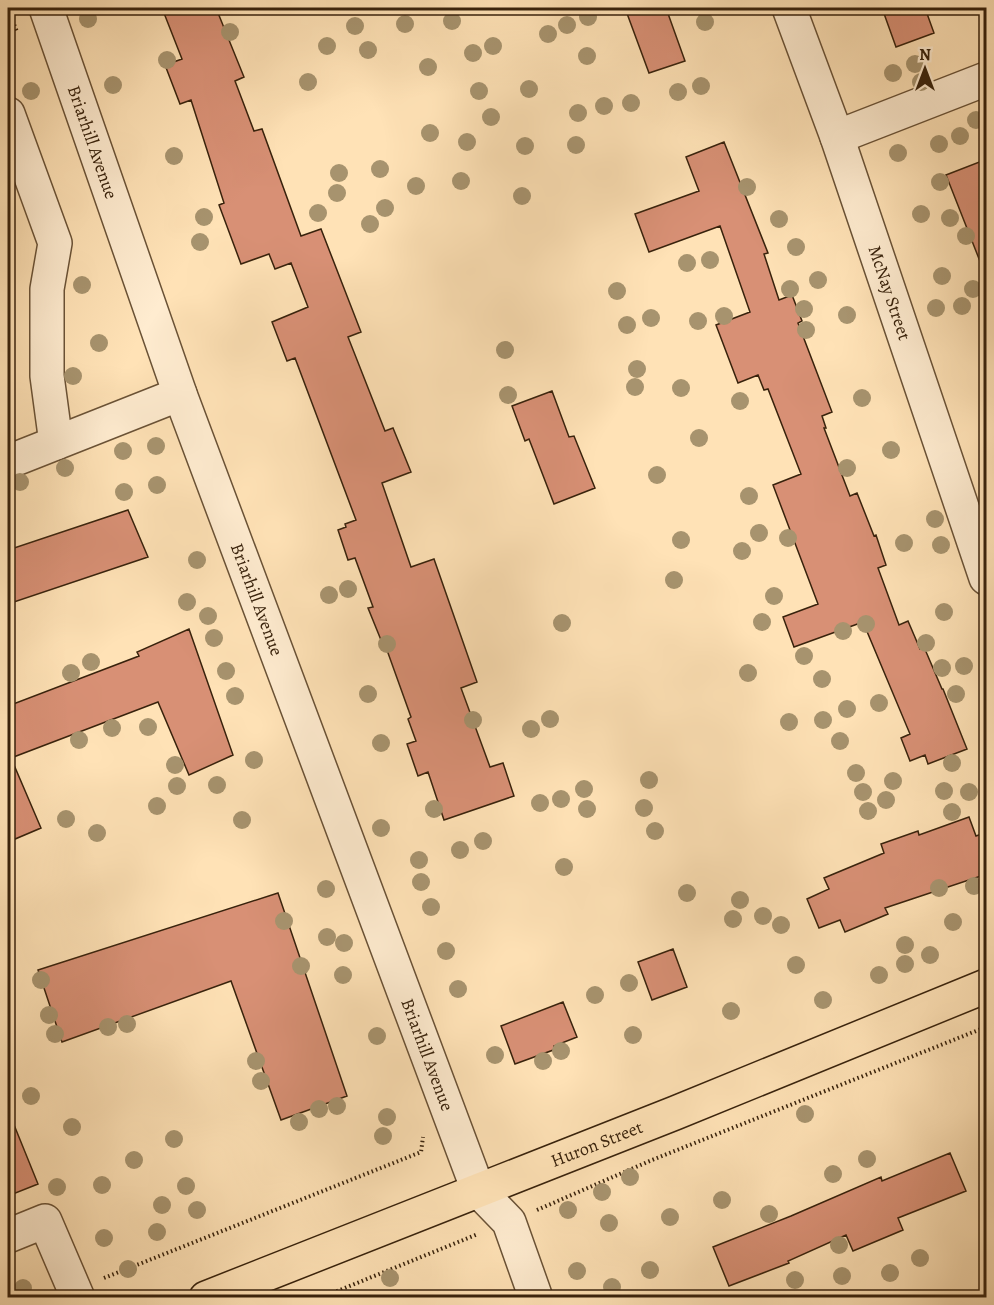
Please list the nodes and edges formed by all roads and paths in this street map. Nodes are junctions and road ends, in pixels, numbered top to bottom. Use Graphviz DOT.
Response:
graph roads {
  1 [pos="8,8"];
  2 [pos="46,8"];
  3 [pos="789,8"];
  4 [pos="20,41"];
  5 [pos="987,80"];
  6 [pos="8,114"];
  7 [pos="837,137"];
  8 [pos="180,394"];
  9 [pos="56,442"];
  10 [pos="8,462"];
  11 [pos="987,578"];
  12 [pos="987,986"];
  13 [pos="987,1027"];
  14 [pos="423,1135"];
  15 [pos="478,1190"];
  16 [pos="509,1222"];
  17 [pos="8,1236"];
  18 [pos="76,1294"];
  19 [pos="206,1298"];
  20 [pos="320,1298"];
  21 [pos="536,1298"];
  1 -- 4 [label="path"];
  2 -- 8 [label="street, Briarhill Avenue"];
  3 -- 7 [label="street, McNay Street"];
  5 -- 7 [label="street"];
  6 -- 9 [label="street"];
  7 -- 11 [label="street, McNay Street"];
  8 -- 9 [label="street"];
  8 -- 15 [label="street, Briarhill Avenue"];
  9 -- 10 [label="street"];
  12 -- 15 [label="main road, Huron Street"];
  13 -- 16 [label="path"];
  14 -- 18 [label="path"];
  15 -- 16 [label="street"];
  15 -- 19 [label="main road, Huron Street"];
  16 -- 20 [label="path"];
  16 -- 21 [label="street"];
  17 -- 18 [label="street"];
}
